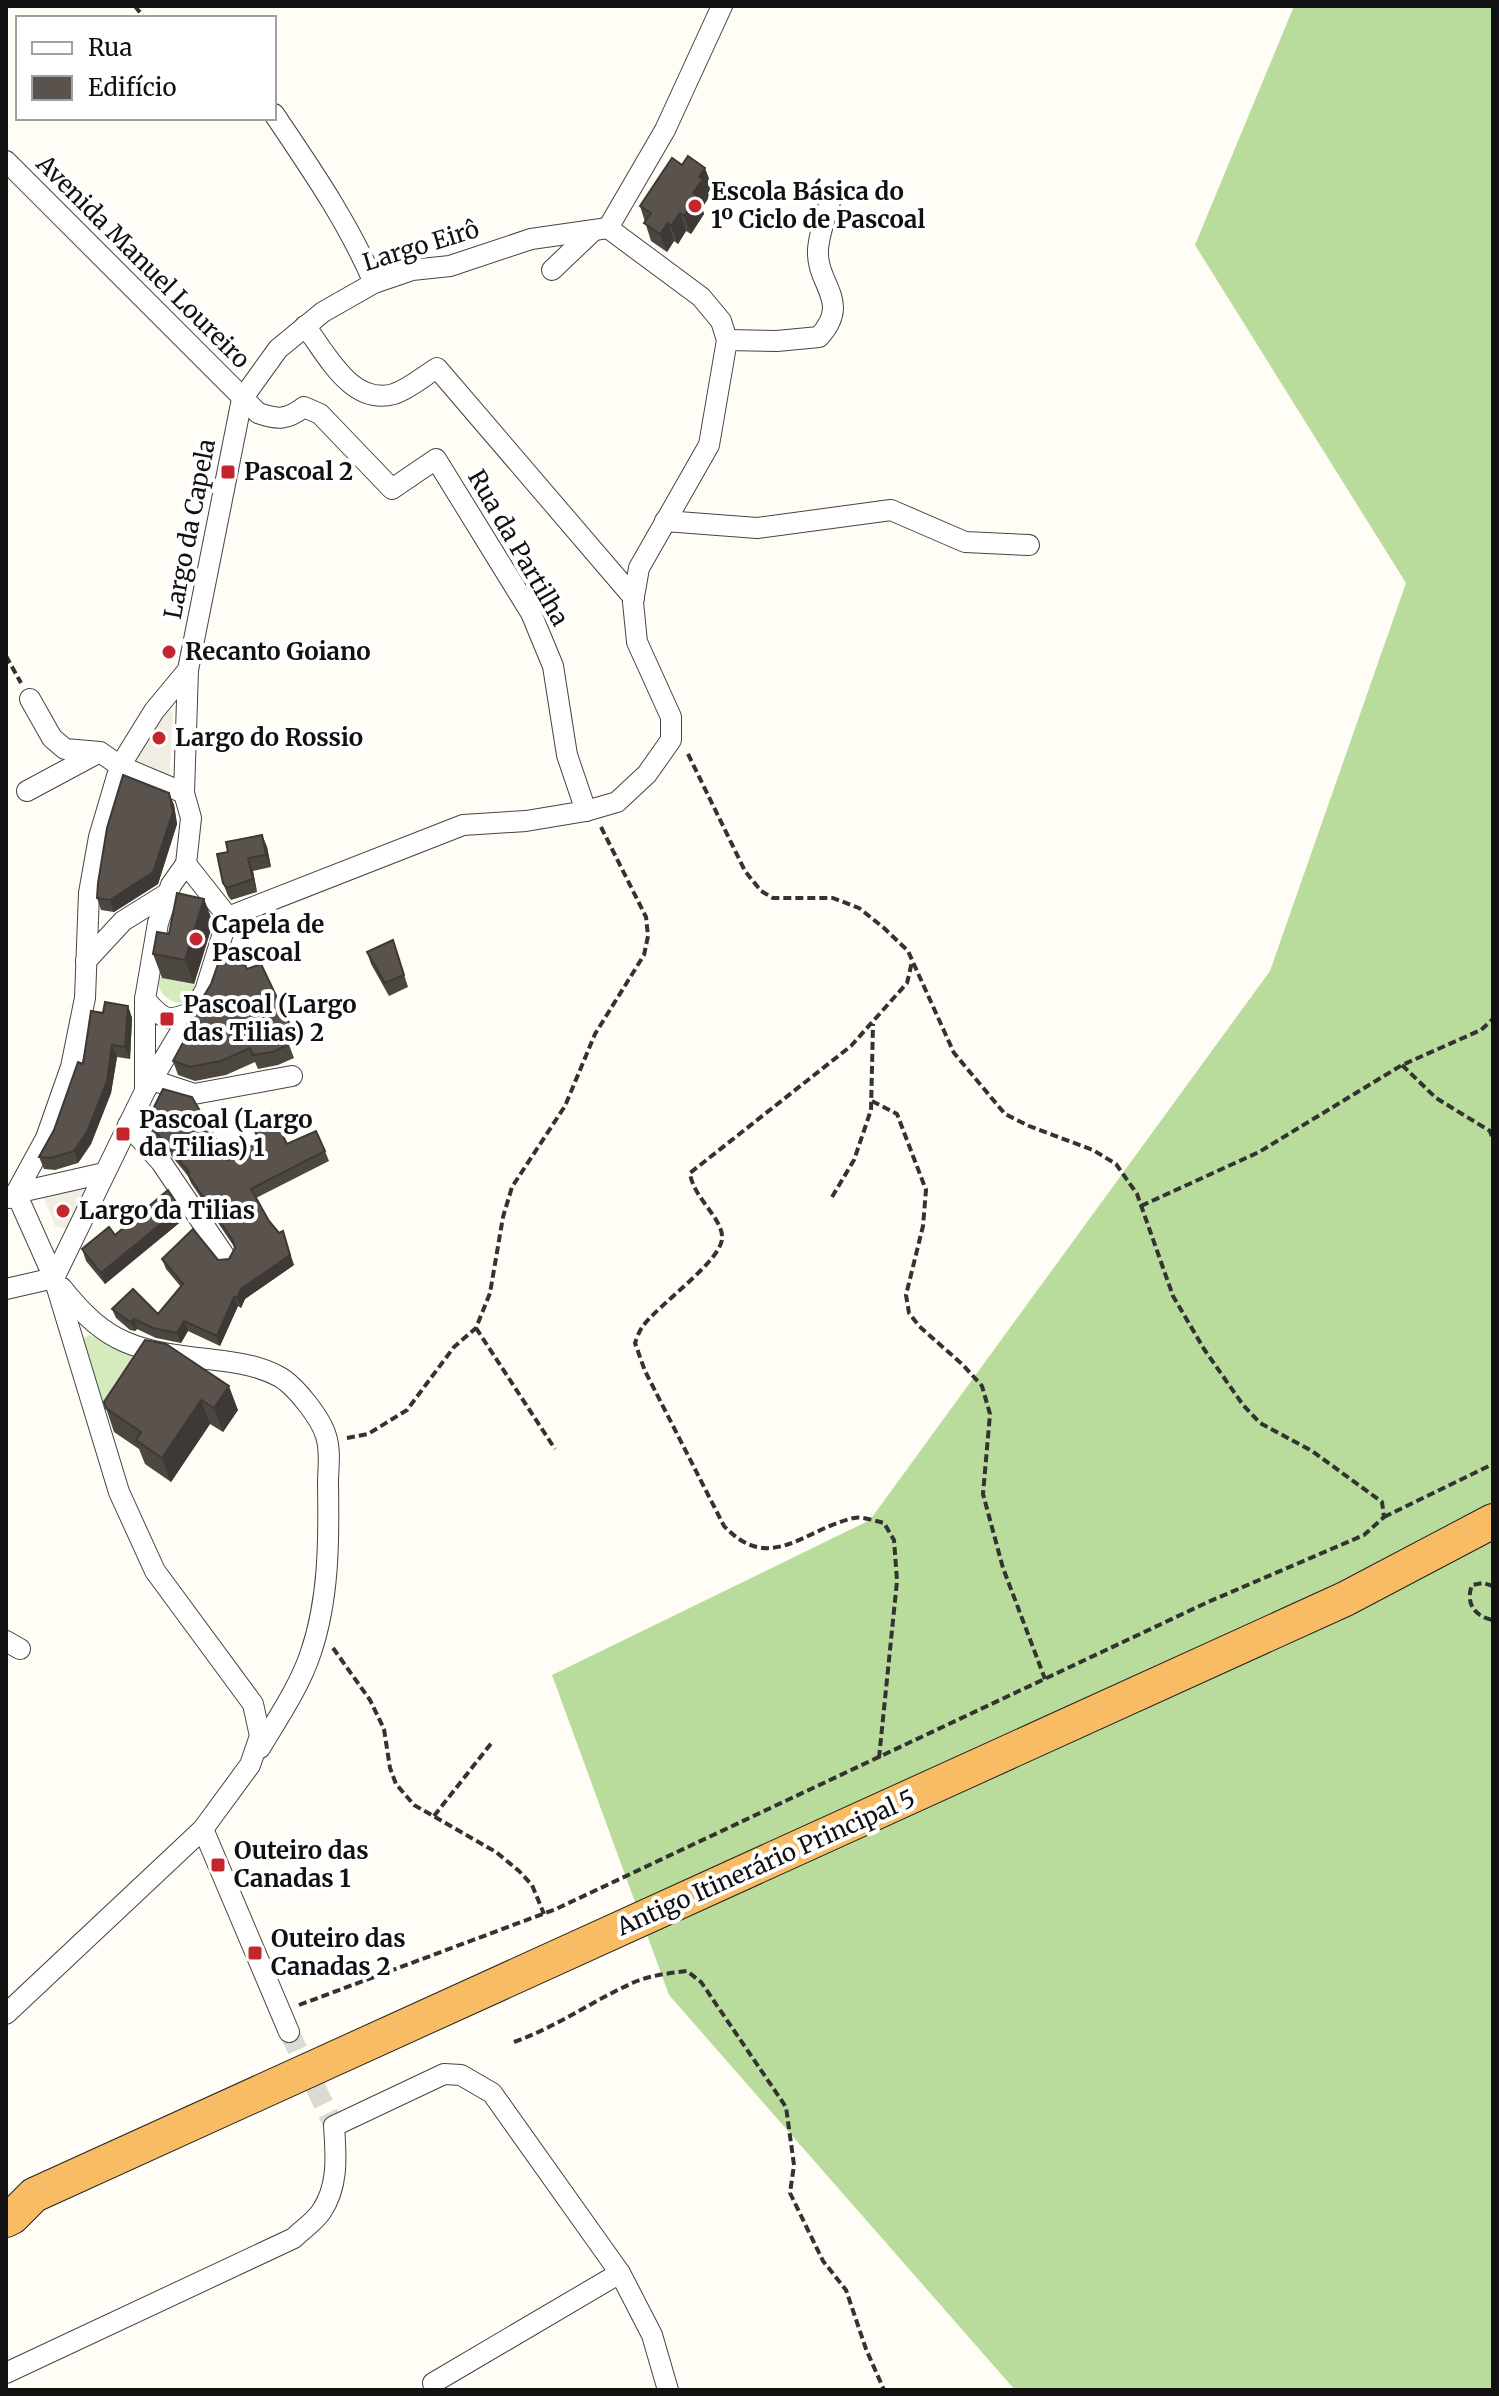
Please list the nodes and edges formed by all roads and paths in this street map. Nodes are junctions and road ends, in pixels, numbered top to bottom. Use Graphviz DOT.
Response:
graph roads {
  1 [pos="722,6"];
  2 [pos="276,117"];
  3 [pos="6,161"];
  4 [pos="832,195"];
  5 [pos="601,229"];
  6 [pos="552,270"];
  7 [pos="374,283"];
  8 [pos="305,326"];
  9 [pos="727,340"];
  10 [pos="242,399"];
  11 [pos="665,521"];
  12 [pos="1029,545"];
  13 [pos="634,598"];
  14 [pos="6,656"];
  15 [pos="188,670"];
  16 [pos="30,699"];
  17 [pos="671,717"];
  18 [pos="100,752"];
  19 [pos="120,766"];
  20 [pos="27,791"];
  21 [pos="184,793"];
  22 [pos="586,811"];
  23 [pos="186,864"];
  24 [pos="168,893"];
  25 [pos="228,917"];
  26 [pos="912,960"];
  27 [pos="86,961"];
  28 [pos="145,999"];
  29 [pos="192,1012"];
  30 [pos="1493,1019"];
  31 [pos="873,1022"];
  32 [pos="1402,1065"];
  33 [pos="292,1076"];
  34 [pos="148,1086"];
  35 [pos="872,1101"];
  36 [pos="128,1125"];
  37 [pos="1492,1130"];
  38 [pos="1493,1140"];
  39 [pos="104,1173"];
  40 [pos="9,1192"];
  41 [pos="832,1197"];
  42 [pos="1141,1206"];
  43 [pos="226,1258"];
  44 [pos="54,1278"];
  45 [pos="6,1289"];
  46 [pos="476,1328"];
  47 [pos="326,1435"];
  48 [pos="555,1449"];
  49 [pos="1493,1464"];
  50 [pos="1384,1517"];
  51 [pos="1493,1521"];
  52 [pos="1493,1586"];
  53 [pos="1493,1620"];
  54 [pos="318,1626"];
  55 [pos="1045,1679"];
  56 [pos="493,1741"];
  57 [pos="879,1758"];
  58 [pos="250,1765"];
  59 [pos="434,1816"];
  60 [pos="203,1829"];
  61 [pos="544,1914"];
  62 [pos="6,2014"];
  63 [pos="285,2023"];
  64 [pos="514,2042"];
  65 [pos="20,2195"];
  66 [pos="6,2220"];
  67 [pos="620,2273"];
  68 [pos="6,2373"];
  69 [pos="433,2383"];
  70 [pos="668,2390"];
  71 [pos="884,2390"];
  1 -- 5 [label="street"];
  2 -- 7 [label="street"];
  3 -- 10 [label="street, Avenida Manuel Loureiro"];
  4 -- 9 [label="street"];
  5 -- 6 [label="street"];
  5 -- 7 [label="street, Largo Eirô"];
  5 -- 9 [label="street"];
  7 -- 8 [label="street, Largo Eirô"];
  8 -- 10 [label="street, Largo Eirô"];
  8 -- 13 [label="street"];
  9 -- 11 [label="street"];
  10 -- 15 [label="street, Largo da Capela"];
  10 -- 22 [label="street, Rua da Partilha"];
  11 -- 12 [label="street"];
  11 -- 13 [label="street"];
  13 -- 17 [label="street"];
  14 -- 16 [label="path"];
  15 -- 19 [label="street"];
  15 -- 21 [label="street"];
  16 -- 18 [label="street"];
  17 -- 22 [label="street"];
  17 -- 26 [label="path"];
  18 -- 19 [label="street"];
  18 -- 20 [label="street"];
  19 -- 21 [label="street"];
  19 -- 27 [label="street"];
  21 -- 23 [label="street"];
  22 -- 25 [label="street"];
  22 -- 46 [label="path"];
  23 -- 24 [label="street"];
  23 -- 25 [label="street"];
  24 -- 27 [label="street"];
  24 -- 28 [label="street"];
  25 -- 29 [label="street"];
  26 -- 31 [label="path"];
  26 -- 42 [label="path"];
  27 -- 40 [label="street"];
  28 -- 29 [label="street"];
  28 -- 34 [label="street"];
  29 -- 34 [label="street"];
  30 -- 32 [label="path"];
  31 -- 35 [label="path"];
  31 -- 57 [label="path"];
  32 -- 37 [label="path"];
  32 -- 42 [label="path"];
  33 -- 34 [label="street"];
  34 -- 36 [label="street"];
  35 -- 41 [label="path"];
  35 -- 55 [label="path"];
  36 -- 39 [label="street"];
  36 -- 43 [label="street"];
  37 -- 38 [label="path"];
  39 -- 40 [label="street"];
  39 -- 44 [label="street"];
  40 -- 44 [label="street"];
  42 -- 50 [label="path"];
  44 -- 45 [label="street"];
  44 -- 47 [label="street"];
  44 -- 58 [label="street"];
  46 -- 47 [label="path"];
  46 -- 48 [label="path"];
  47 -- 54 [label="street"];
  49 -- 50 [label="path"];
  50 -- 55 [label="path"];
  51 -- 65 [label="highway, Antigo Itinerário Principal 5"];
  52 -- 53 [label="path"];
  54 -- 58 [label="street"];
  54 -- 59 [label="path"];
  55 -- 57 [label="path"];
  56 -- 59 [label="path"];
  57 -- 61 [label="path"];
  58 -- 60 [label="street"];
  59 -- 61 [label="path"];
  60 -- 62 [label="street"];
  60 -- 63 [label="street"];
  61 -- 63 [label="path"];
  64 -- 71 [label="path"];
  65 -- 66 [label="highway, Antigo Itinerário Principal 5"];
  67 -- 68 [label="street"];
  67 -- 69 [label="street"];
  67 -- 70 [label="street"];
}
